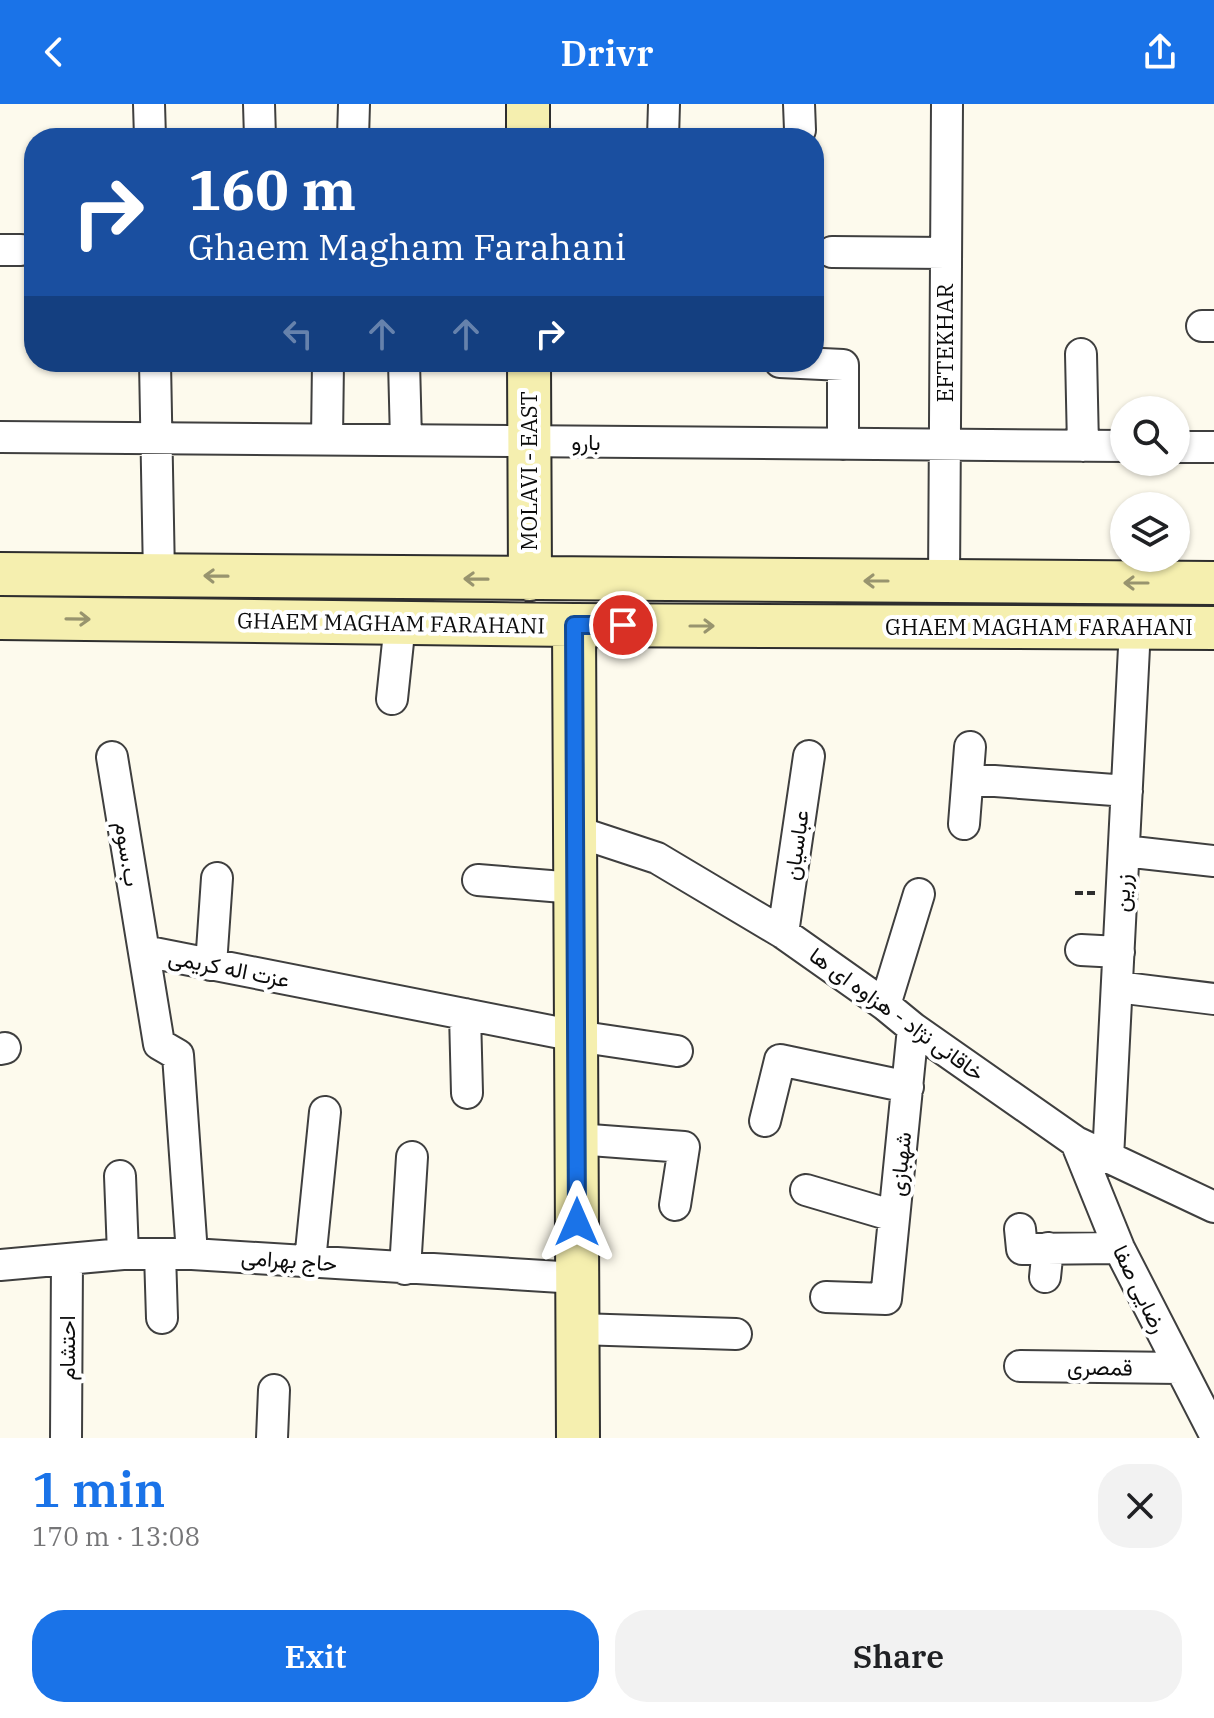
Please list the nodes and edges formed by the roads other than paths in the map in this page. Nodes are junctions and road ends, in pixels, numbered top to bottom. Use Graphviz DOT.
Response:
graph roads {
  1 [pos="149,104"];
  2 [pos="259,104"];
  3 [pos="354,104"];
  4 [pos="528,104"];
  5 [pos="664,104"];
  6 [pos="947,104"];
  7 [pos="150,128"];
  8 [pos="260,128"];
  9 [pos="353,128"];
  10 [pos="528,128"];
  11 [pos="663,128"];
  12 [pos="832,252"];
  13 [pos="946,253"];
  14 [pos="1081,354"];
  15 [pos="824,364"];
  16 [pos="155,372"];
  17 [pos="328,372"];
  18 [pos="404,372"];
  19 [pos="529,372"];
  20 [pos="0,437"];
  21 [pos="156,438"];
  22 [pos="327,439"];
  23 [pos="406,440"];
  24 [pos="529,441"];
  25 [pos="843,444"];
  26 [pos="945,445"];
  27 [pos="1083,446"];
  28 [pos="1110,446"];
  29 [pos="1190,447"];
  30 [pos="1214,447"];
  31 [pos="0,574"];
  32 [pos="159,576"];
  33 [pos="530,579"];
  34 [pos="944,582"];
  35 [pos="1214,583"];
  36 [pos="0,618"];
  37 [pos="400,623"];
  38 [pos="574,625"];
  39 [pos="1135,628"];
  40 [pos="1214,628"];
  41 [pos="392,699"];
  42 [pos="970,747"];
  43 [pos="809,756"];
  44 [pos="112,757"];
  45 [pos="968,779"];
  46 [pos="1127,791"];
  47 [pos="964,824"];
  48 [pos="575,831"];
  49 [pos="1124,851"];
  50 [pos="1214,861"];
  51 [pos="217,878"];
  52 [pos="478,880"];
  53 [pos="575,888"];
  54 [pos="919,894"];
  55 [pos="783,933"];
  56 [pos="1081,950"];
  57 [pos="144,951"];
  58 [pos="1119,952"];
  59 [pos="211,965"];
  60 [pos="1117,987"];
  61 [pos="1214,999"];
  62 [pos="885,1005"];
  63 [pos="465,1014"];
  64 [pos="913,1028"];
  65 [pos="576,1036"];
  66 [pos="677,1051"];
  67 [pos="908,1087"];
  68 [pos="467,1093"];
  69 [pos="325,1112"];
  70 [pos="765,1121"];
  71 [pos="577,1139"];
  72 [pos="1076,1142"];
  73 [pos="412,1157"];
  74 [pos="1108,1158"];
  75 [pos="120,1176"];
  76 [pos="806,1190"];
  77 [pos="675,1205"];
  78 [pos="1214,1207"];
  79 [pos="894,1216"];
  80 [pos="1119,1248"];
  81 [pos="1034,1251"];
  82 [pos="123,1254"];
  83 [pos="160,1254"];
  84 [pos="192,1254"];
  85 [pos="67,1259"];
  86 [pos="310,1261"];
  87 [pos="0,1265"];
  88 [pos="405,1269"];
  89 [pos="577,1278"];
  90 [pos="826,1297"];
  91 [pos="162,1318"];
  92 [pos="578,1329"];
  93 [pos="736,1334"];
  94 [pos="1020,1366"];
  95 [pos="1179,1368"];
  96 [pos="274,1390"];
  97 [pos="1214,1433"];
  98 [pos="66,1438"];
  99 [pos="272,1438"];
  100 [pos="578,1438"];
  1 -- 7 [label="street"];
  2 -- 8 [label="street"];
  3 -- 9 [label="street"];
  4 -- 10 [label="main road"];
  5 -- 11 [label="street"];
  6 -- 13 [label="street, EFTEKHAR"];
  12 -- 13 [label="street"];
  13 -- 26 [label="street, EFTEKHAR"];
  14 -- 27 [label="street"];
  15 -- 25 [label="street"];
  16 -- 21 [label="street"];
  17 -- 22 [label="street"];
  18 -- 23 [label="street"];
  19 -- 24 [label="main road, MOLAVI - EAST"];
  20 -- 21 [label="street, بارو"];
  21 -- 22 [label="street, بارو"];
  21 -- 32 [label="street"];
  22 -- 23 [label="street, بارو"];
  23 -- 24 [label="street, بارو"];
  24 -- 25 [label="street, بارو"];
  24 -- 33 [label="main road, MOLAVI - EAST"];
  25 -- 26 [label="street, بارو"];
  26 -- 27 [label="street, بارو"];
  26 -- 34 [label="street, EFTEKHAR"];
  27 -- 28 [label="street, بارو"];
  29 -- 30 [label="street"];
  31 -- 32 [label="main road, GHAEM MAGHAM FARAHANI"];
  33 -- 32 [label="main road, GHAEM MAGHAM FARAHANI, one-way"];
  34 -- 33 [label="main road, GHAEM MAGHAM FARAHANI, one-way"];
  35 -- 34 [label="main road, GHAEM MAGHAM FARAHANI, one-way"];
  36 -- 37 [label="main road, GHAEM MAGHAM FARAHANI, one-way"];
  37 -- 38 [label="main road, GHAEM MAGHAM FARAHANI"];
  37 -- 41 [label="street"];
  38 -- 39 [label="main road, GHAEM MAGHAM FARAHANI, one-way"];
  38 -- 48 [label="main road"];
  39 -- 40 [label="main road, GHAEM MAGHAM FARAHANI"];
  39 -- 46 [label="street, زرین"];
  42 -- 45 [label="street"];
  43 -- 55 [label="street, عباسیان"];
  44 -- 57 [label="street, ب.سوم"];
  45 -- 46 [label="street"];
  45 -- 47 [label="street"];
  46 -- 49 [label="street, زرین"];
  48 -- 53 [label="main road"];
  48 -- 55 [label="street, خاقانی نژاد - هزاوه ای ها"];
  49 -- 50 [label="street"];
  49 -- 58 [label="street, زرین"];
  51 -- 59 [label="street"];
  52 -- 53 [label="street"];
  53 -- 65 [label="main road"];
  54 -- 62 [label="street"];
  55 -- 62 [label="street, خاقانی نژاد - هزاوه ای ها"];
  56 -- 58 [label="street"];
  57 -- 59 [label="street, عزت اله کریمی"];
  57 -- 84 [label="street, عزت اله کریمی"];
  58 -- 60 [label="street, زرین"];
  59 -- 63 [label="street, عزت اله کریمی"];
  60 -- 61 [label="street"];
  60 -- 74 [label="street, زرین"];
  62 -- 64 [label="street, خاقانی نژاد - هزاوه ای ها"];
  63 -- 65 [label="street, عزت اله کریمی"];
  63 -- 68 [label="street"];
  64 -- 67 [label="street, شهبازی"];
  64 -- 72 [label="street, خاقانی نژاد - هزاوه ای ها"];
  65 -- 66 [label="street, عزت اله کریمی"];
  65 -- 71 [label="main road"];
  67 -- 70 [label="street"];
  67 -- 79 [label="street, شهبازی"];
  69 -- 86 [label="street"];
  71 -- 77 [label="street"];
  71 -- 89 [label="main road"];
  72 -- 74 [label="street, خاقانی نژاد - هزاوه ای ها"];
  72 -- 80 [label="street, رضایی صفا"];
  73 -- 88 [label="street"];
  74 -- 78 [label="street, خاقانی نژاد - هزاوه ای ها"];
  75 -- 82 [label="street"];
  76 -- 79 [label="street"];
  79 -- 90 [label="street, شهبازی"];
  80 -- 81 [label="street"];
  80 -- 95 [label="street, رضایی صفا"];
  82 -- 83 [label="street, حاج بهرامی"];
  82 -- 85 [label="street, حاج بهرامی"];
  83 -- 84 [label="street, حاج بهرامی"];
  83 -- 91 [label="street"];
  84 -- 86 [label="street, حاج بهرامی"];
  85 -- 87 [label="street, حاج بهرامی"];
  85 -- 98 [label="street, احتشام"];
  86 -- 88 [label="street, حاج بهرامی"];
  88 -- 89 [label="street, حاج بهرامی"];
  89 -- 92 [label="main road"];
  92 -- 93 [label="street"];
  92 -- 100 [label="main road"];
  94 -- 95 [label="street, قمصری"];
  95 -- 97 [label="street, رضایی صفا"];
  96 -- 99 [label="street"];
}
